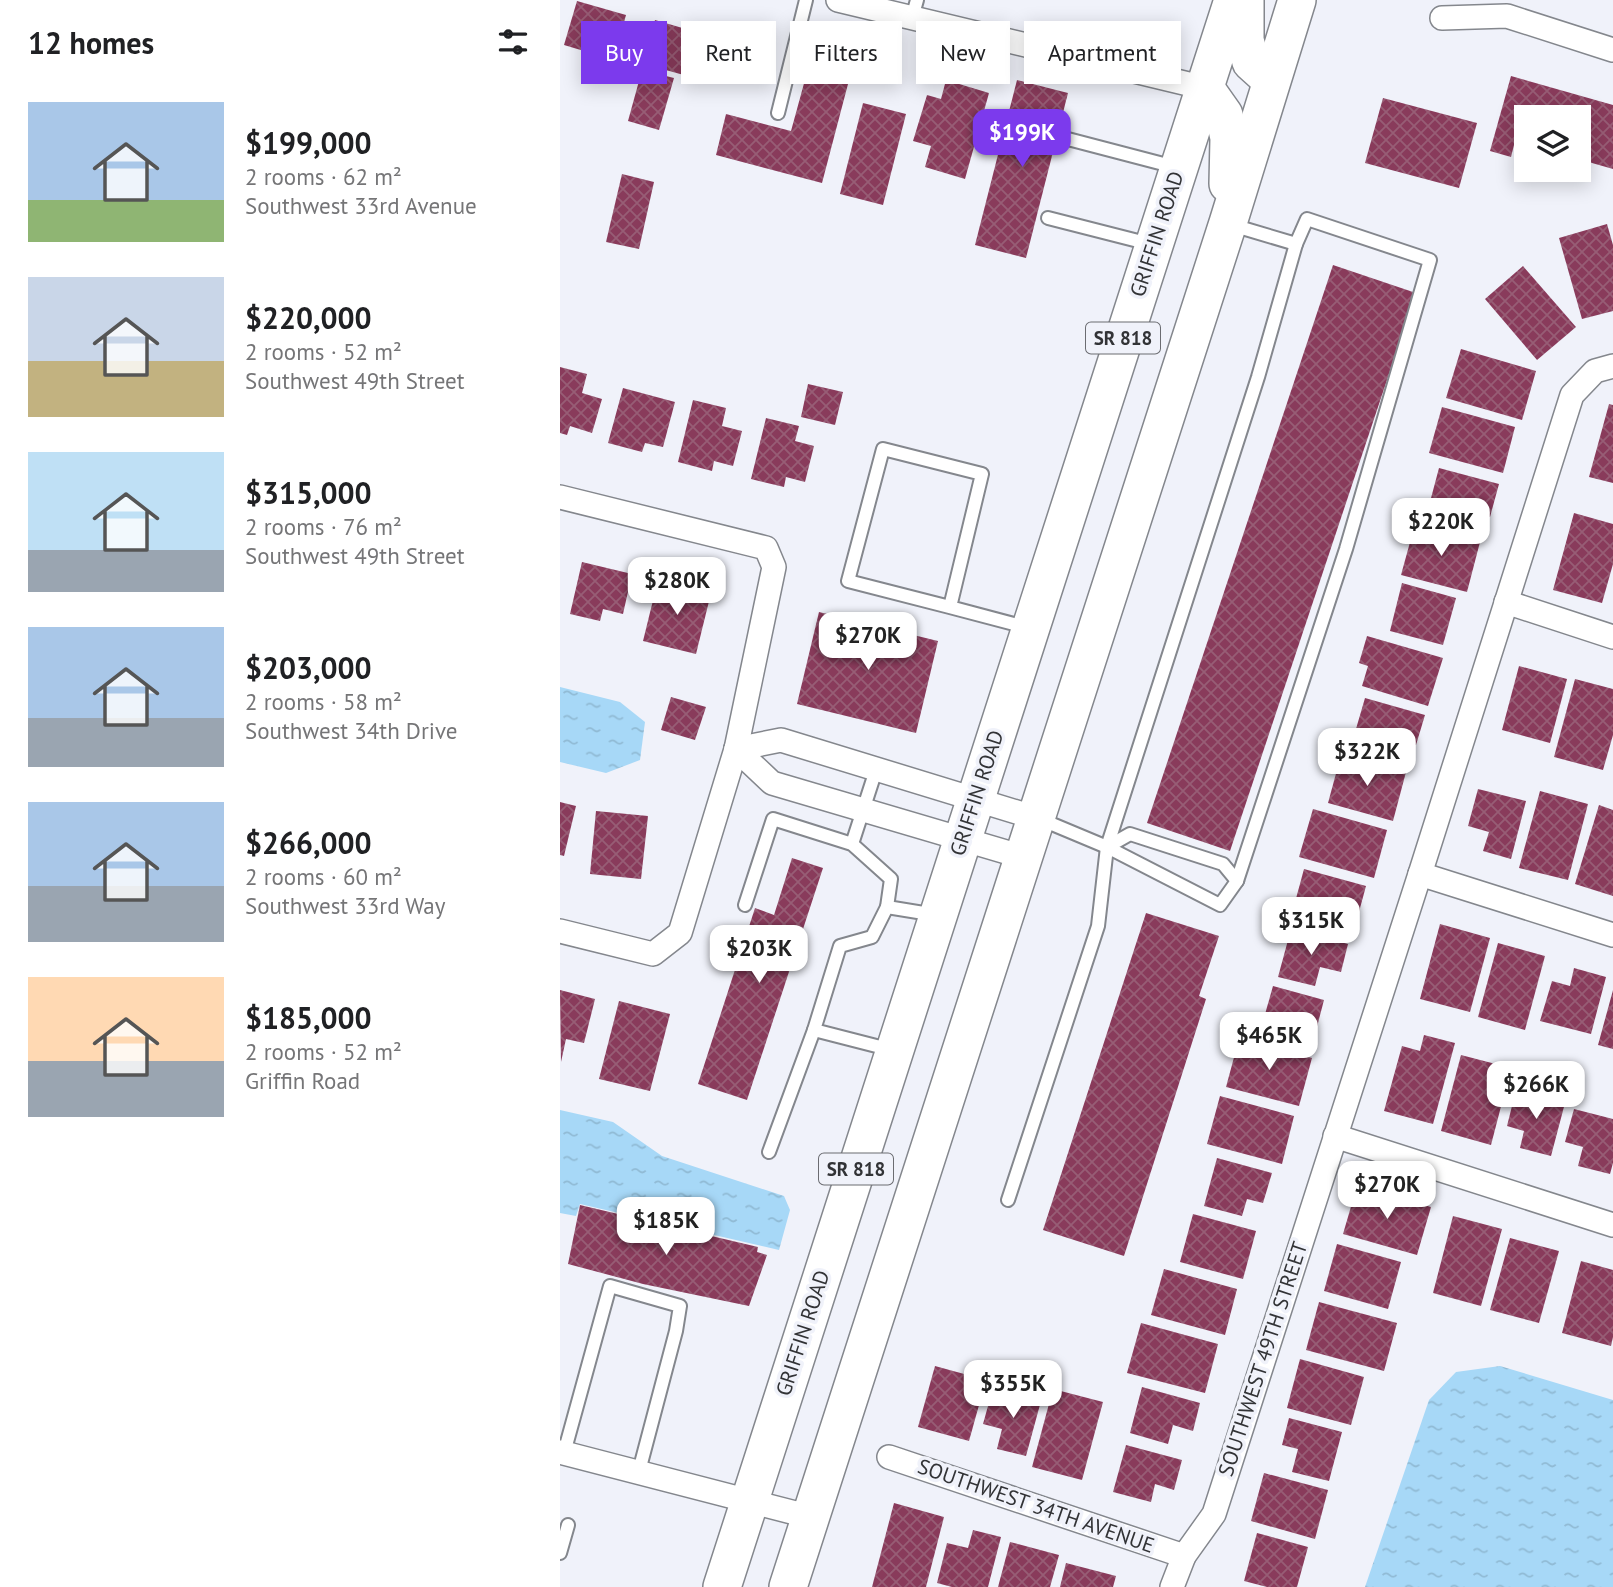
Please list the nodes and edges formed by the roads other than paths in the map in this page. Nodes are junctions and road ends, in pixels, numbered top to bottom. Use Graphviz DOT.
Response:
graph roads {
  1 [pos="806,0"];
  2 [pos="838,0"];
  3 [pos="1233,0"];
  4 [pos="1245,0"];
  5 [pos="1297,0"];
  6 [pos="914,9"];
  7 [pos="1442,18"];
  8 [pos="1613,50"];
  9 [pos="1271,80"];
  10 [pos="1205,89"];
  11 [pos="778,113"];
  12 [pos="1064,138"];
  13 [pos="1179,168"];
  14 [pos="1048,218"];
  15 [pos="1228,223"];
  16 [pos="1154,244"];
  17 [pos="1296,244"];
  18 [pos="1604,369"];
  19 [pos="560,497"];
  20 [pos="1506,602"];
  21 [pos="950,607"];
  22 [pos="1029,628"];
  23 [pos="1613,637"];
  24 [pos="736,749"];
  25 [pos="876,770"];
  26 [pos="975,799"];
  27 [pos="864,809"];
  28 [pos="1036,818"];
  29 [pos="962,839"];
  30 [pos="852,844"];
  31 [pos="1107,848"];
  32 [pos="1023,857"];
  33 [pos="1420,874"];
  34 [pos="1237,881"];
  35 [pos="746,905"];
  36 [pos="887,907"];
  37 [pos="936,915"];
  38 [pos="560,932"];
  39 [pos="1613,935"];
  40 [pos="814,1030"];
  41 [pos="893,1051"];
  42 [pos="1335,1136"];
  43 [pos="769,1152"];
  44 [pos="1008,1200"];
  45 [pos="1613,1225"];
  46 [pos="562,1452"];
  47 [pos="889,1457"];
  48 [pos="639,1471"];
  49 [pos="750,1500"];
  50 [pos="811,1517"];
  51 [pos="568,1525"];
  52 [pos="560,1553"];
  53 [pos="1184,1556"];
  54 [pos="722,1587"];
  55 [pos="788,1587"];
  56 [pos="1172,1587"];
  1 -- 11 [label="lane"];
  2 -- 6 [label="street"];
  3 -- 10 [label="main road, GRIFFIN ROAD / SR 818"];
  4 -- 9 [label="main road"];
  5 -- 9 [label="main road, SR 818"];
  6 -- 10 [label="street"];
  7 -- 8 [label="street"];
  9 -- 15 [label="main road, SR 818"];
  10 -- 13 [label="main road, GRIFFIN ROAD / SR 818"];
  10 -- 15 [label="main road"];
  12 -- 13 [label="lane"];
  13 -- 16 [label="main road, GRIFFIN ROAD / SR 818"];
  14 -- 16 [label="lane"];
  15 -- 17 [label="lane"];
  15 -- 28 [label="main road, SR 818"];
  16 -- 22 [label="main road, GRIFFIN ROAD / SR 818"];
  17 -- 31 [label="lane"];
  17 -- 34 [label="lane"];
  18 -- 20 [label="street, SOUTHWEST 49TH STREET"];
  19 -- 24 [label="street"];
  20 -- 23 [label="street"];
  20 -- 33 [label="street, SOUTHWEST 49TH STREET"];
  21 -- 21 [label="lane"];
  21 -- 22 [label="lane"];
  22 -- 26 [label="main road, GRIFFIN ROAD / SR 818"];
  24 -- 25 [label="street"];
  24 -- 27 [label="street"];
  24 -- 38 [label="street"];
  25 -- 26 [label="street"];
  25 -- 27 [label="lane"];
  26 -- 28 [label="street"];
  26 -- 29 [label="main road, GRIFFIN ROAD / SR 818"];
  27 -- 29 [label="street"];
  27 -- 30 [label="lane"];
  28 -- 31 [label="lane"];
  28 -- 32 [label="main road, SR 818"];
  29 -- 32 [label="street"];
  29 -- 37 [label="main road, GRIFFIN ROAD / SR 818"];
  30 -- 35 [label="lane"];
  30 -- 36 [label="lane"];
  31 -- 34 [label="lane"];
  31 -- 34 [label="lane"];
  31 -- 44 [label="lane"];
  32 -- 50 [label="main road, SR 818"];
  33 -- 39 [label="street"];
  33 -- 42 [label="street, SOUTHWEST 49TH STREET"];
  36 -- 37 [label="lane"];
  36 -- 40 [label="lane"];
  37 -- 41 [label="main road, GRIFFIN ROAD / SR 818"];
  40 -- 41 [label="lane"];
  40 -- 43 [label="lane"];
  41 -- 49 [label="main road, GRIFFIN ROAD / SR 818"];
  42 -- 45 [label="street"];
  42 -- 53 [label="street, SOUTHWEST 49TH STREET"];
  46 -- 48 [label="street"];
  46 -- 48 [label="lane"];
  47 -- 53 [label="street, SOUTHWEST 34TH AVENUE"];
  48 -- 49 [label="street"];
  49 -- 50 [label="street"];
  49 -- 54 [label="main road, GRIFFIN ROAD / SR 818"];
  50 -- 55 [label="main road, SR 818"];
  51 -- 52 [label="lane"];
  53 -- 56 [label="street, SOUTHWEST 49TH STREET"];
}
